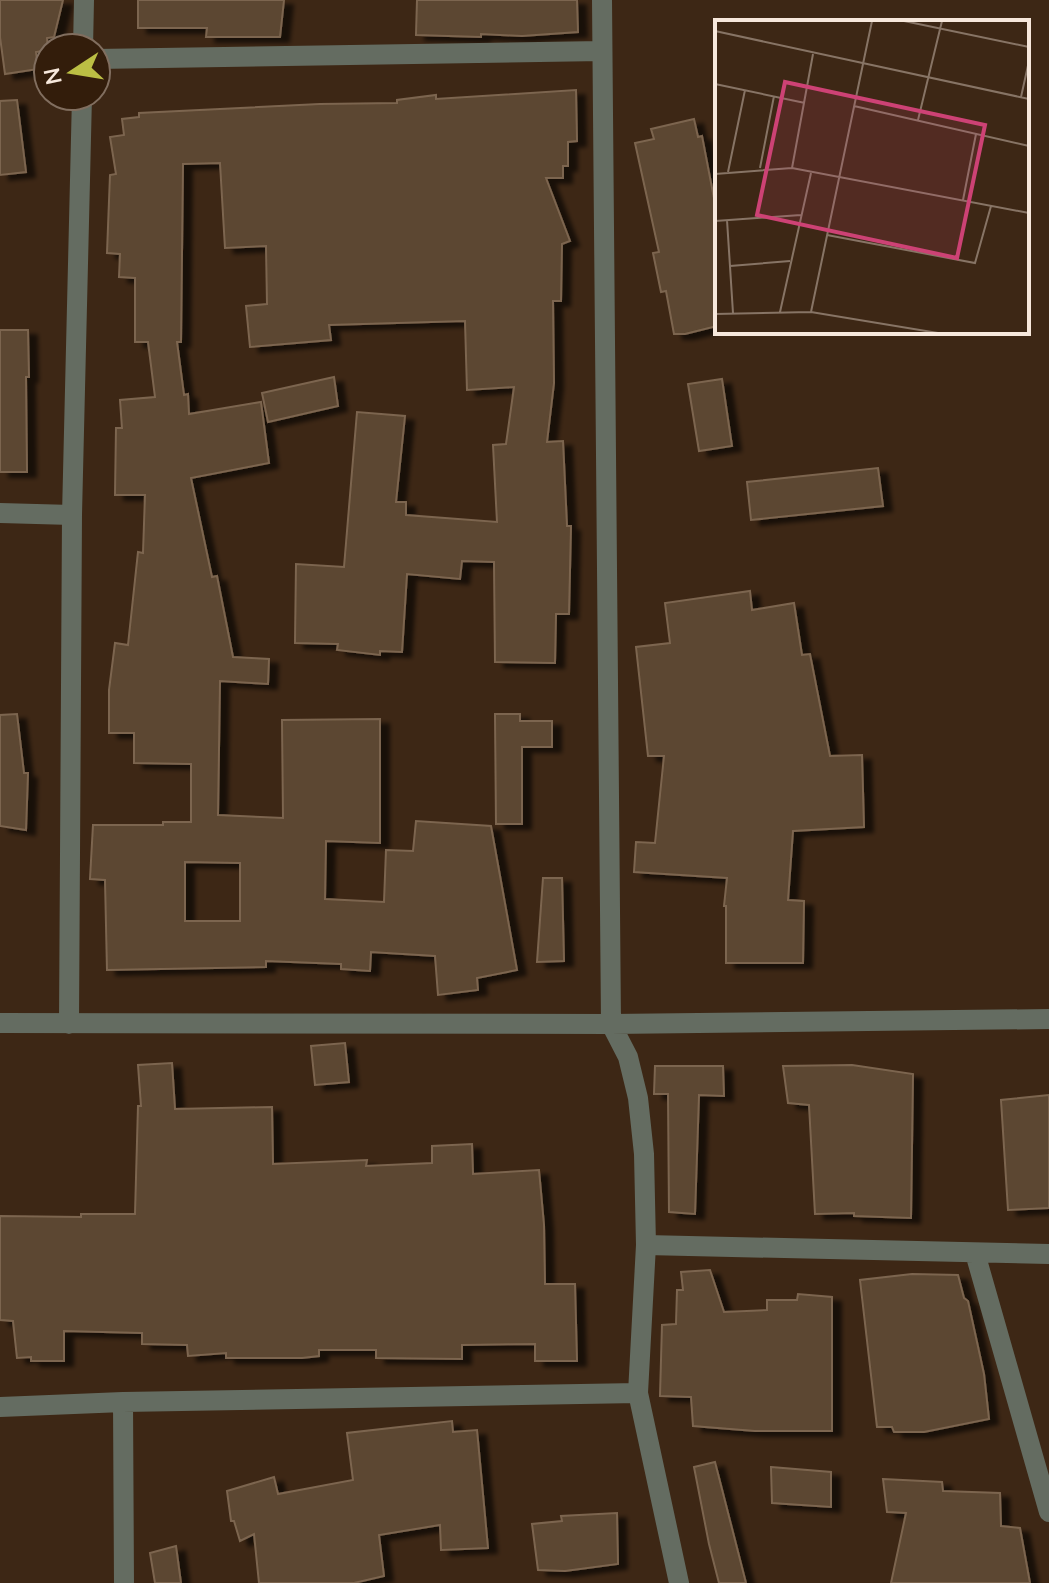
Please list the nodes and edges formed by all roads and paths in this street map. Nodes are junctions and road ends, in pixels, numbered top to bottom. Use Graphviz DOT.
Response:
graph roads {
  1 [pos="84,0"];
  2 [pos="602,0"];
  3 [pos="83,32"];
  4 [pos="602,51"];
  5 [pos="112,59"];
  6 [pos="82,112"];
  7 [pos="0,513"];
  8 [pos="72,515"];
  9 [pos="1049,1019"];
  10 [pos="0,1023"];
  11 [pos="69,1024"];
  12 [pos="611,1024"];
  13 [pos="646,1245"];
  14 [pos="975,1253"];
  15 [pos="1049,1254"];
  16 [pos="638,1393"];
  17 [pos="123,1402"];
  18 [pos="0,1407"];
  19 [pos="1049,1512"];
  20 [pos="124,1583"];
  21 [pos="679,1583"];
  1 -- 3 [label="street"];
  2 -- 4 [label="street"];
  4 -- 5 [label="street"];
  4 -- 12 [label="street"];
  6 -- 8 [label="street"];
  7 -- 8 [label="street"];
  8 -- 11 [label="street"];
  9 -- 12 [label="street"];
  10 -- 11 [label="street"];
  11 -- 12 [label="street"];
  12 -- 13 [label="street"];
  13 -- 14 [label="street"];
  13 -- 16 [label="street"];
  14 -- 15 [label="street"];
  14 -- 19 [label="street"];
  16 -- 17 [label="street"];
  16 -- 21 [label="street"];
  17 -- 18 [label="street"];
  17 -- 20 [label="street"];
}
